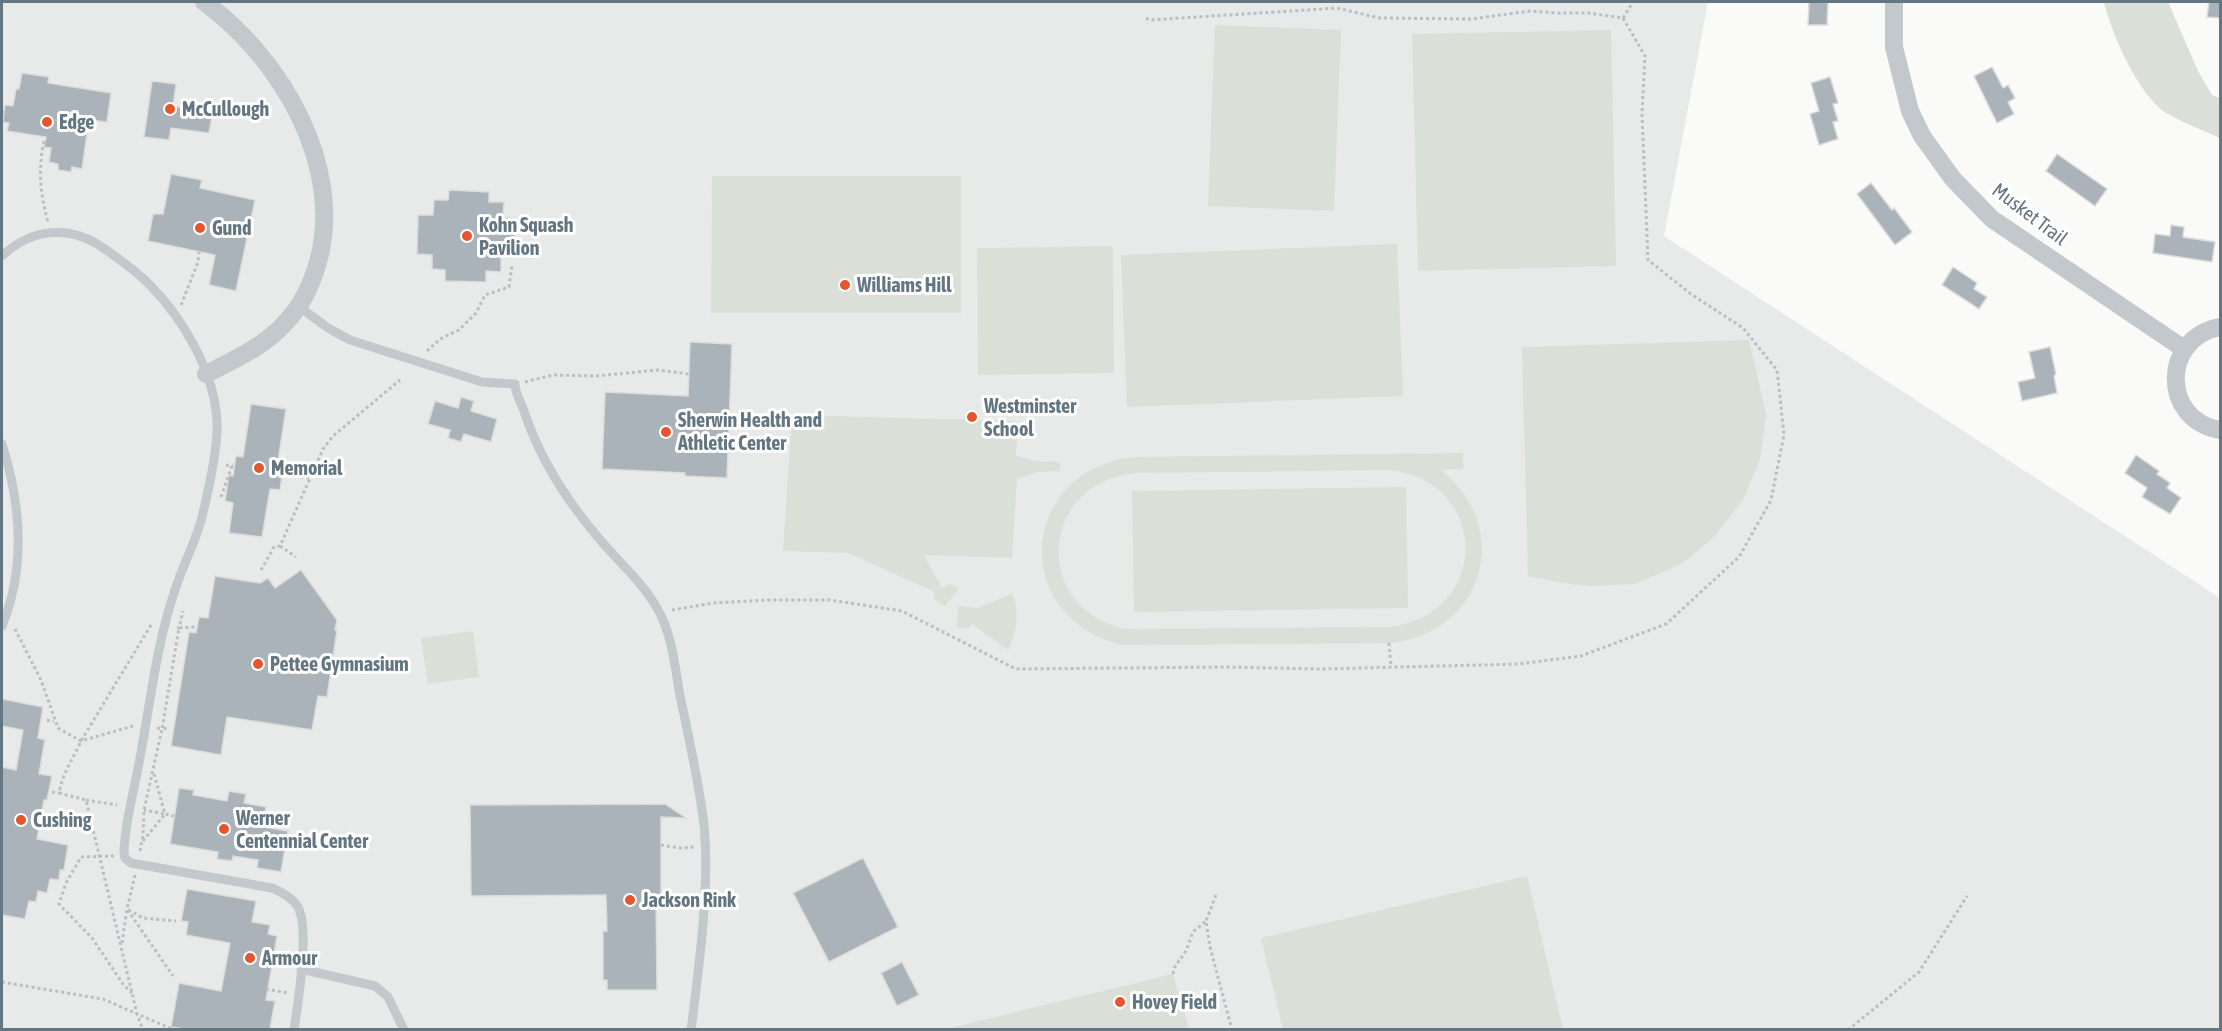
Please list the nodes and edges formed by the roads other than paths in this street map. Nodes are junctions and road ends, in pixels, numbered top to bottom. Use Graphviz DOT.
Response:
graph roads {
  1 [pos="204,2"];
  2 [pos="1894,2"];
  3 [pos="2,256"];
  4 [pos="298,306"];
  5 [pos="2220,327"];
  6 [pos="2184,349"];
  7 [pos="206,374"];
  8 [pos="2220,430"];
  9 [pos="2,444"];
  10 [pos="2,626"];
  11 [pos="301,969"];
  12 [pos="294,1029"];
  13 [pos="404,1029"];
  14 [pos="691,1029"];
  1 -- 4 [label="street"];
  2 -- 6 [label="street, Musket Trail"];
  3 -- 7 [label="lane"];
  4 -- 7 [label="street"];
  4 -- 14 [label="lane"];
  5 -- 6 [label="street"];
  6 -- 8 [label="street"];
  7 -- 11 [label="lane"];
  9 -- 10 [label="lane"];
  11 -- 12 [label="lane"];
  11 -- 13 [label="lane"];
}
